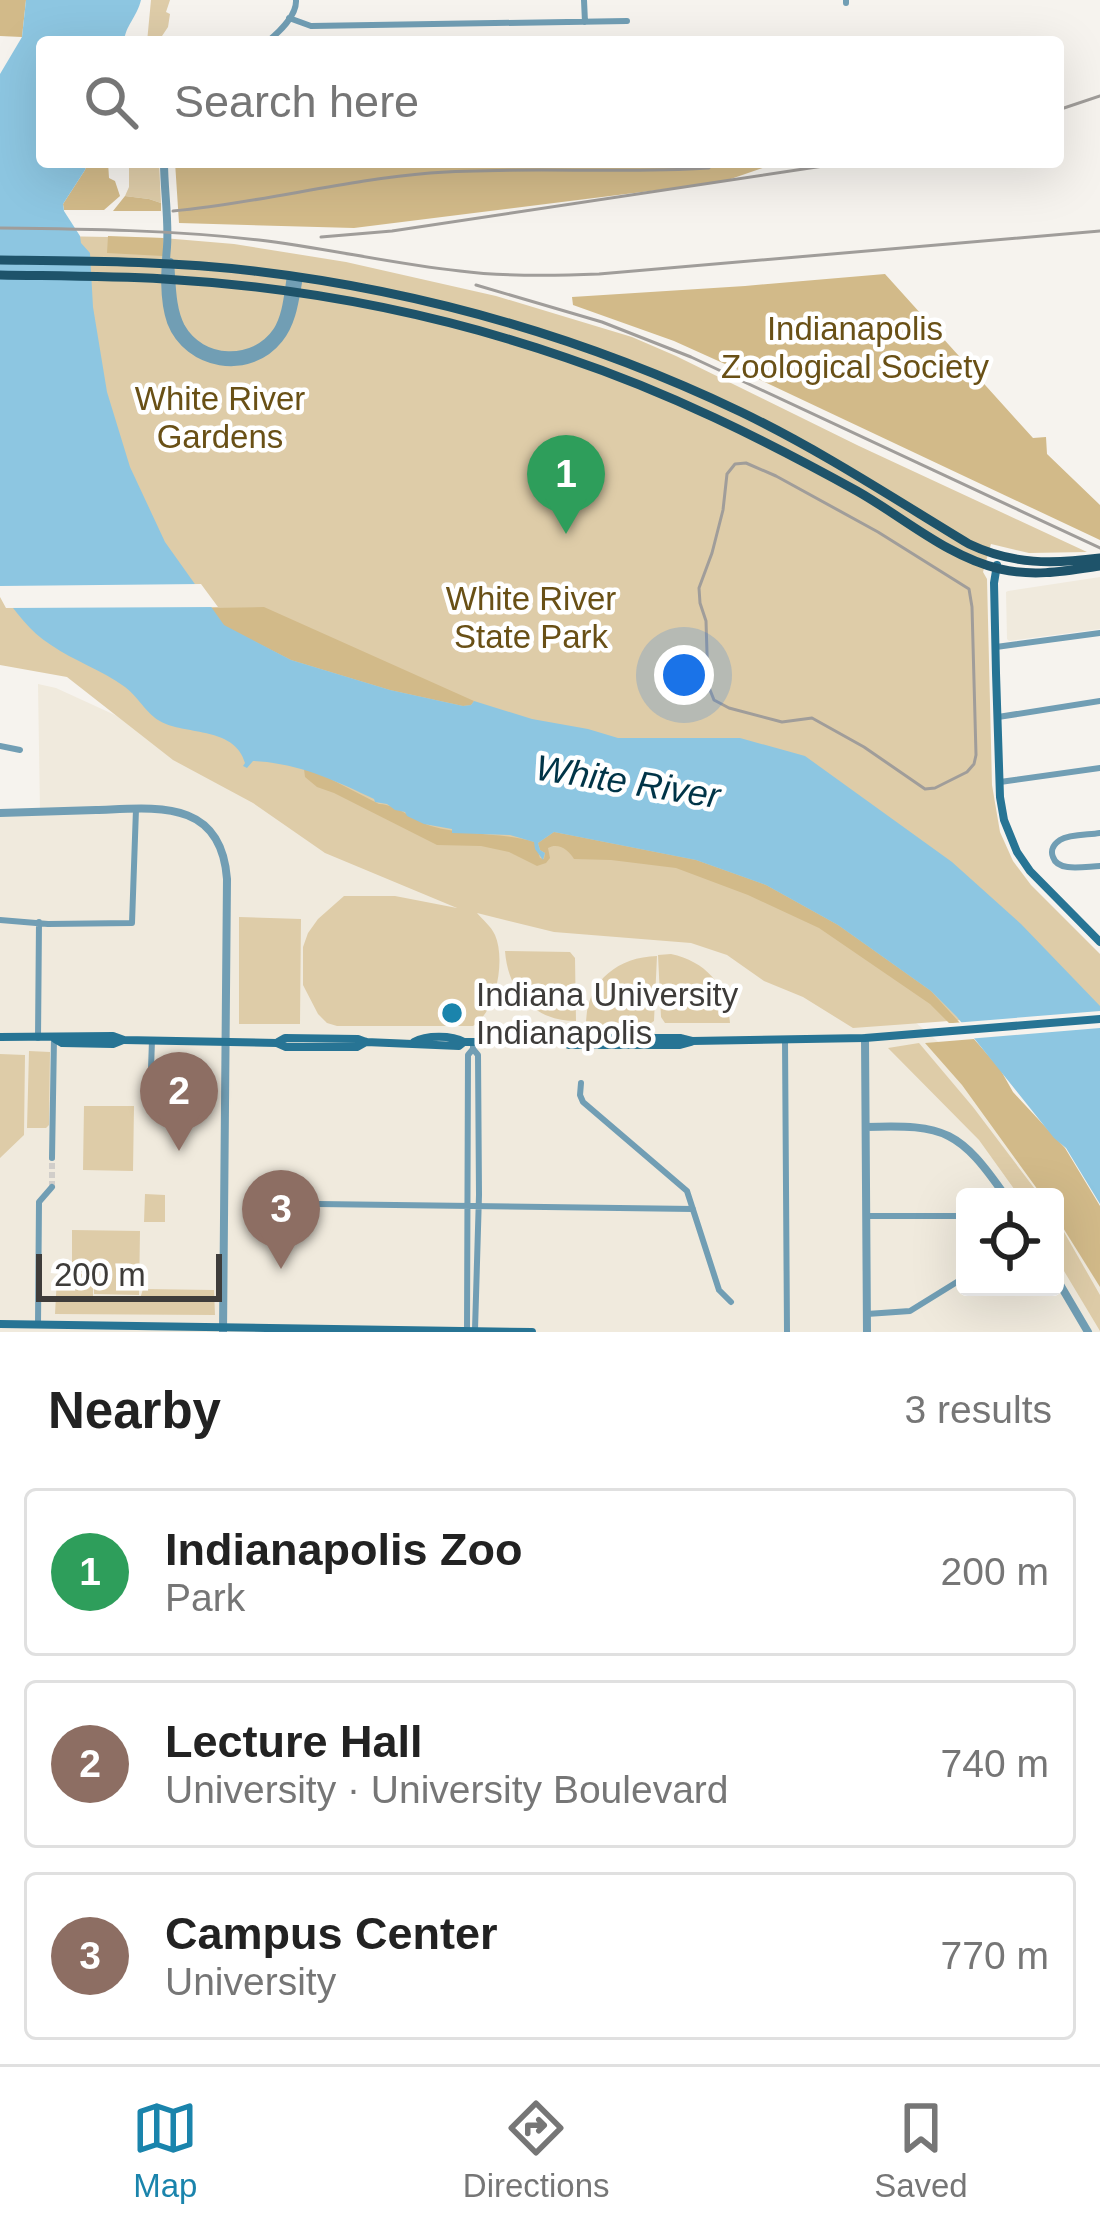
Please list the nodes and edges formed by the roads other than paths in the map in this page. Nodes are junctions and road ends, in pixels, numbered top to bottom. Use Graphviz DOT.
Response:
graph roads {
  1 [pos="296,0"];
  2 [pos="584,0"];
  3 [pos="289,18"];
  4 [pos="627,21"];
  5 [pos="585,22"];
  6 [pos="274,36"];
  7 [pos="164,168"];
  8 [pos="0,260"];
  9 [pos="0,275"];
  10 [pos="295,276"];
  11 [pos="292,292"];
  12 [pos="999,556"];
  13 [pos="1100,562"];
  14 [pos="997,568"];
  15 [pos="1100,633"];
  16 [pos="996,647"];
  17 [pos="1100,701"];
  18 [pos="998,717"];
  19 [pos="0,746"];
  20 [pos="20,750"];
  21 [pos="1100,768"];
  22 [pos="1000,782"];
  23 [pos="136,809"];
  24 [pos="0,813"];
  25 [pos="1100,833"];
  26 [pos="1100,866"];
  27 [pos="0,920"];
  28 [pos="39,922"];
  29 [pos="1100,942"];
  30 [pos="1100,1019"];
  31 [pos="0,1037"];
  32 [pos="38,1038"];
  33 [pos="53,1038"];
  34 [pos="865,1038"];
  35 [pos="152,1040"];
  36 [pos="785,1040"];
  37 [pos="226,1042"];
  38 [pos="470,1044"];
  39 [pos="580,1083"];
  40 [pos="178,1099"];
  41 [pos="866,1127"];
  42 [pos="52,1158"];
  43 [pos="52,1187"];
  44 [pos="996,1188"];
  45 [pos="317,1204"];
  46 [pos="468,1206"];
  47 [pos="479,1206"];
  48 [pos="693,1209"];
  49 [pos="867,1216"];
  50 [pos="956,1216"];
  51 [pos="956,1283"];
  52 [pos="1064,1291"];
  53 [pos="730,1302"];
  54 [pos="867,1314"];
  55 [pos="0,1324"];
  56 [pos="38,1324"];
  57 [pos="223,1330"];
  58 [pos="471,1331"];
  59 [pos="532,1332"];
  60 [pos="787,1332"];
  61 [pos="867,1332"];
  62 [pos="1088,1332"];
  1 -- 3 [label="street"];
  2 -- 5 [label="street"];
  3 -- 5 [label="street"];
  3 -- 6 [label="street"];
  4 -- 5 [label="street"];
  7 -- 11 [label="street"];
  8 -- 10 [label="main road"];
  9 -- 11 [label="main road"];
  10 -- 11 [label="street"];
  10 -- 12 [label="main road"];
  11 -- 14 [label="main road"];
  12 -- 13 [label="main road"];
  12 -- 14 [label="main road"];
  13 -- 14 [label="main road"];
  14 -- 16 [label="main road"];
  15 -- 16 [label="street"];
  16 -- 18 [label="main road"];
  17 -- 18 [label="street"];
  18 -- 22 [label="main road"];
  19 -- 20 [label="street"];
  21 -- 22 [label="street"];
  22 -- 29 [label="main road"];
  23 -- 24 [label="street"];
  23 -- 28 [label="street"];
  23 -- 37 [label="street"];
  25 -- 26 [label="street"];
  27 -- 28 [label="street"];
  28 -- 32 [label="street"];
  30 -- 34 [label="main road"];
  31 -- 32 [label="main road"];
  32 -- 33 [label="main road"];
  33 -- 35 [label="main road"];
  33 -- 42 [label="street"];
  34 -- 36 [label="main road"];
  34 -- 41 [label="street"];
  35 -- 37 [label="main road"];
  35 -- 40 [label="street"];
  36 -- 38 [label="main road"];
  36 -- 60 [label="street"];
  37 -- 38 [label="main road"];
  37 -- 57 [label="street"];
  38 -- 46 [label="street"];
  38 -- 47 [label="street"];
  39 -- 48 [label="street"];
  41 -- 44 [label="street"];
  41 -- 49 [label="street"];
  43 -- 56 [label="street"];
  45 -- 46 [label="street"];
  46 -- 47 [label="street"];
  46 -- 58 [label="street"];
  47 -- 48 [label="street"];
  47 -- 58 [label="street"];
  48 -- 53 [label="street"];
  49 -- 50 [label="street"];
  49 -- 54 [label="street"];
  51 -- 54 [label="street"];
  52 -- 62 [label="street"];
  54 -- 61 [label="street"];
  55 -- 56 [label="main road"];
  56 -- 57 [label="main road"];
  57 -- 58 [label="main road"];
  58 -- 59 [label="main road"];
}
